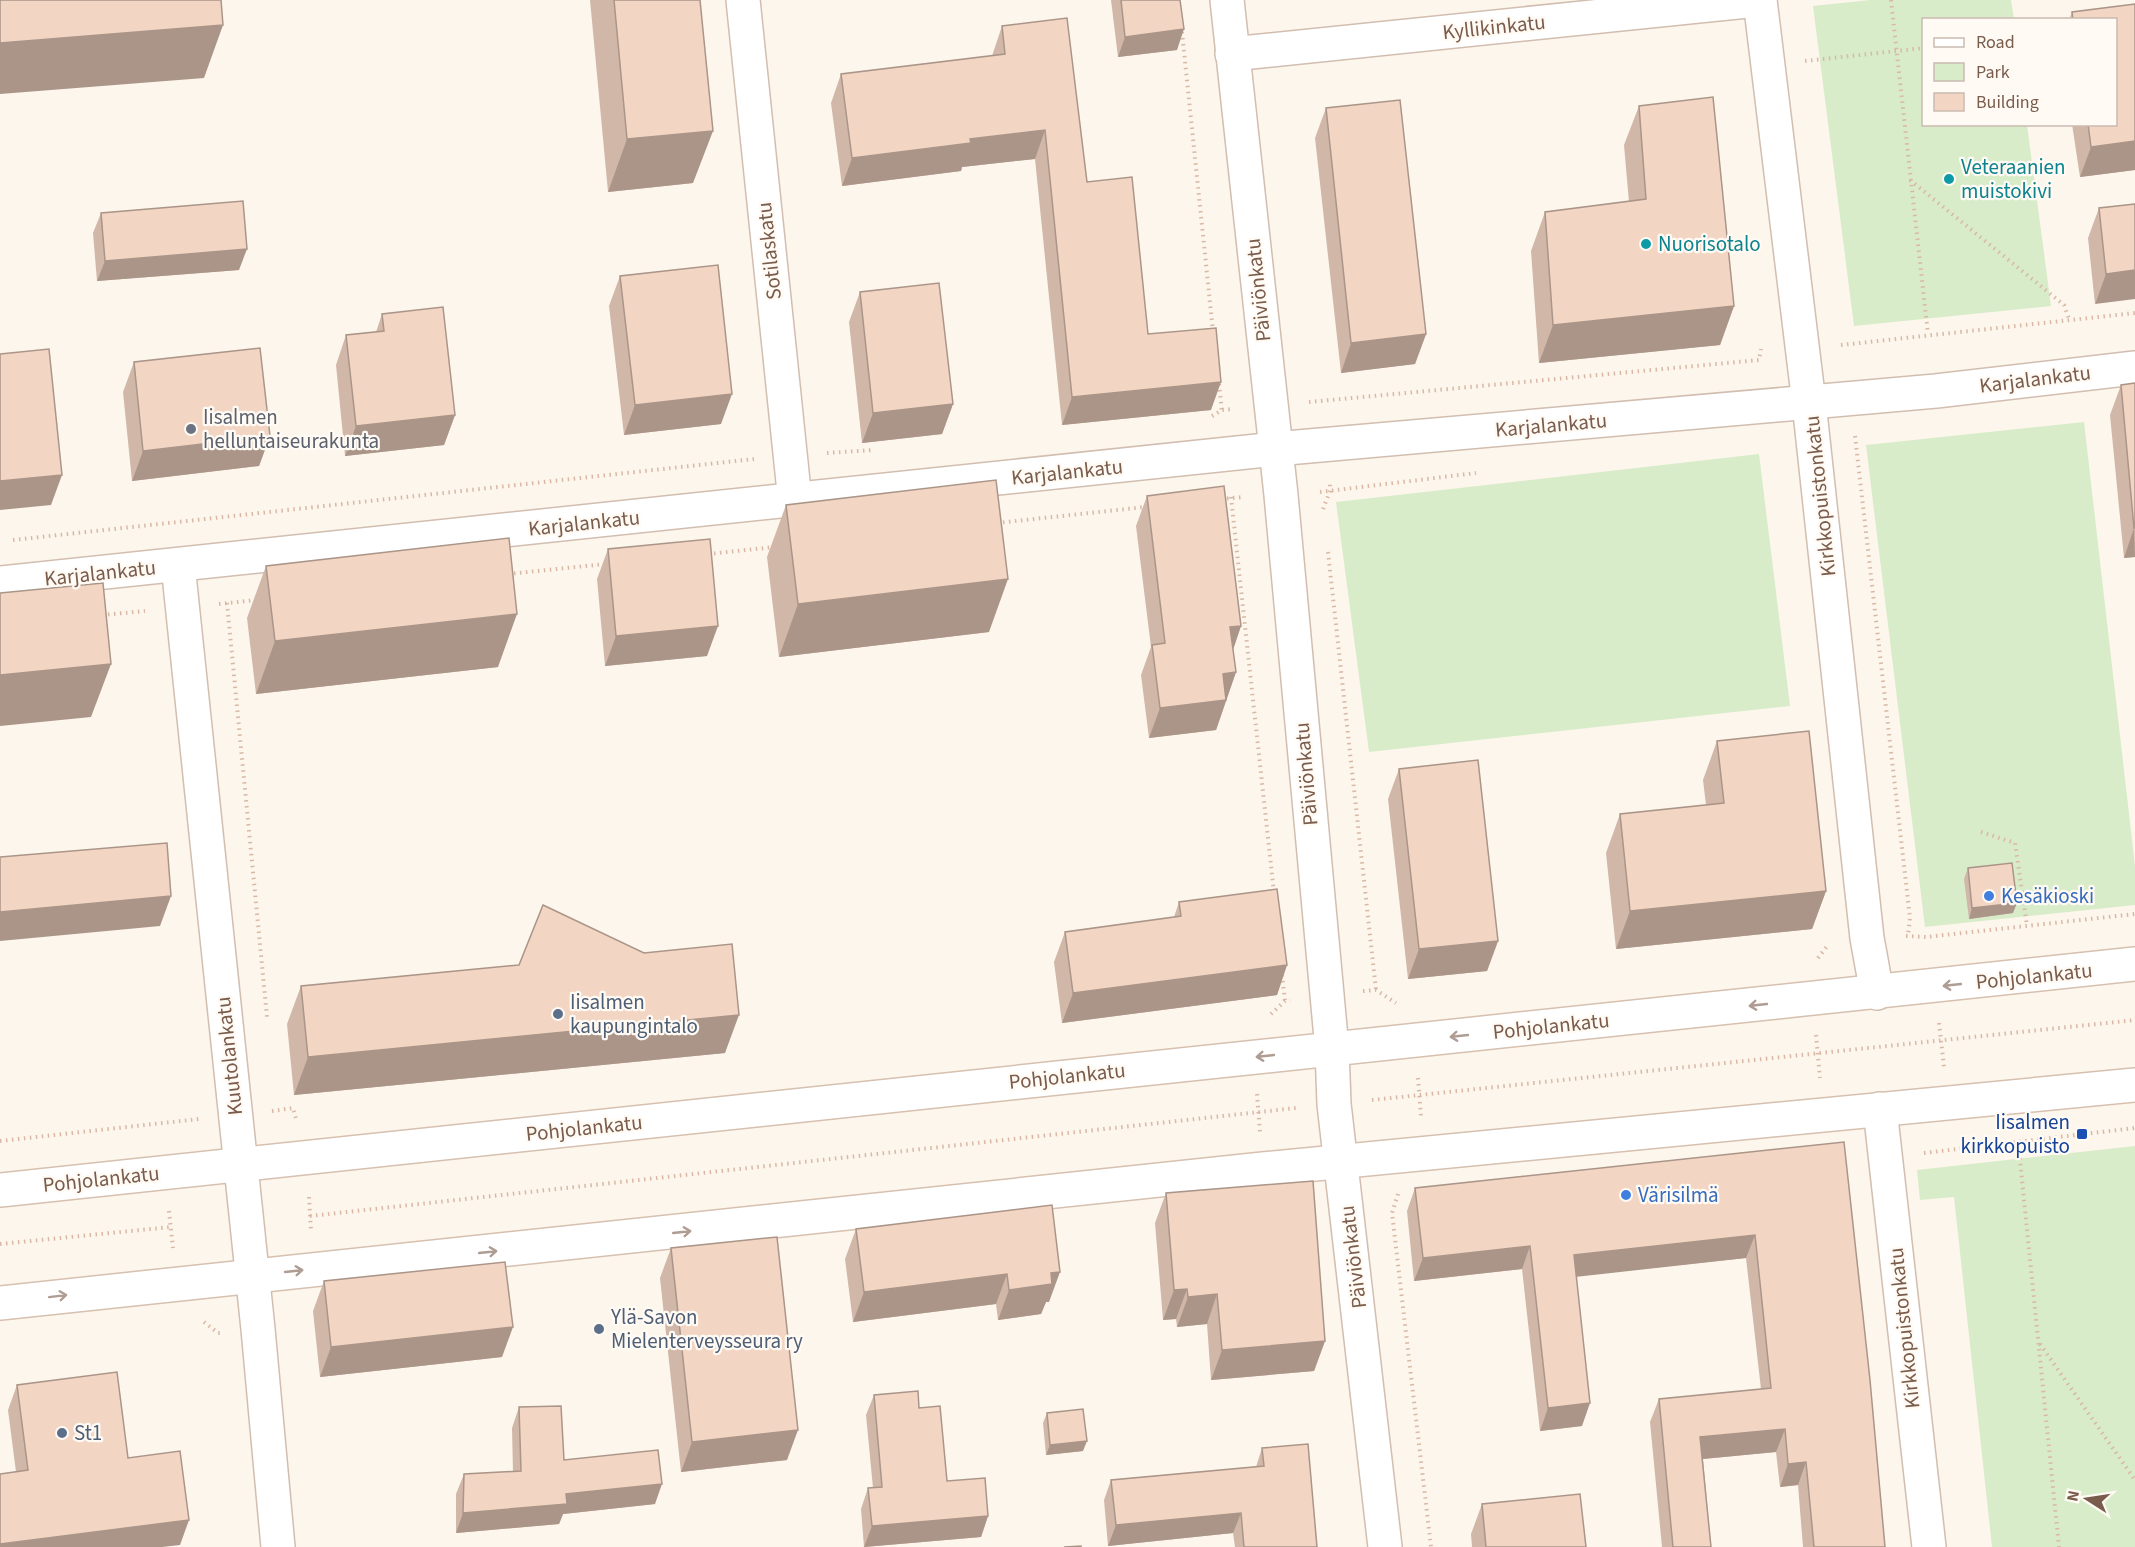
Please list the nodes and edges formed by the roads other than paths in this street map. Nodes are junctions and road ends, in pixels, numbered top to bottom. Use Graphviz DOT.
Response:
graph roads {
  1 [pos="743,0"];
  2 [pos="1227,0"];
  3 [pos="1758,0"];
  4 [pos="1232,54"];
  5 [pos="2135,368"];
  6 [pos="1809,403"];
  7 [pos="1275,449"];
  8 [pos="795,501"];
  9 [pos="178,565"];
  10 [pos="0,583"];
  11 [pos="2135,964"];
  12 [pos="1877,993"];
  13 [pos="1332,1049"];
  14 [pos="2135,1085"];
  15 [pos="1880,1109"];
  16 [pos="1341,1161"];
  17 [pos="240,1163"];
  18 [pos="0,1190"];
  19 [pos="252,1275"];
  20 [pos="0,1303"];
  21 [pos="278,1547"];
  22 [pos="1385,1547"];
  23 [pos="1929,1547"];
  1 -- 8 [label="street, Sotilaskatu"];
  2 -- 4 [label="street, Päiviönkatu"];
  3 -- 4 [label="street, Kyllikinkatu"];
  3 -- 6 [label="street, Kirkkopuistonkatu"];
  4 -- 7 [label="street, Päiviönkatu"];
  5 -- 6 [label="street, Karjalankatu"];
  6 -- 7 [label="street, Karjalankatu"];
  6 -- 12 [label="street, Kirkkopuistonkatu"];
  7 -- 8 [label="street, Karjalankatu"];
  7 -- 13 [label="street, Päiviönkatu"];
  8 -- 9 [label="street, Karjalankatu"];
  9 -- 10 [label="street, Karjalankatu"];
  9 -- 17 [label="street, Kuutolankatu"];
  11 -- 12 [label="street, Pohjolankatu, one-way"];
  12 -- 13 [label="street, Pohjolankatu, one-way"];
  13 -- 16 [label="street, Päiviönkatu"];
  13 -- 17 [label="street, Pohjolankatu, one-way"];
  14 -- 15 [label="street"];
  15 -- 16 [label="street"];
  15 -- 23 [label="street, Kirkkopuistonkatu"];
  19 -- 16 [label="street, one-way"];
  16 -- 22 [label="street, Päiviönkatu"];
  17 -- 18 [label="street, Pohjolankatu"];
  17 -- 19 [label="street, Kuutolankatu"];
  20 -- 19 [label="street, one-way"];
  19 -- 21 [label="street, Kuutolankatu"];
}
